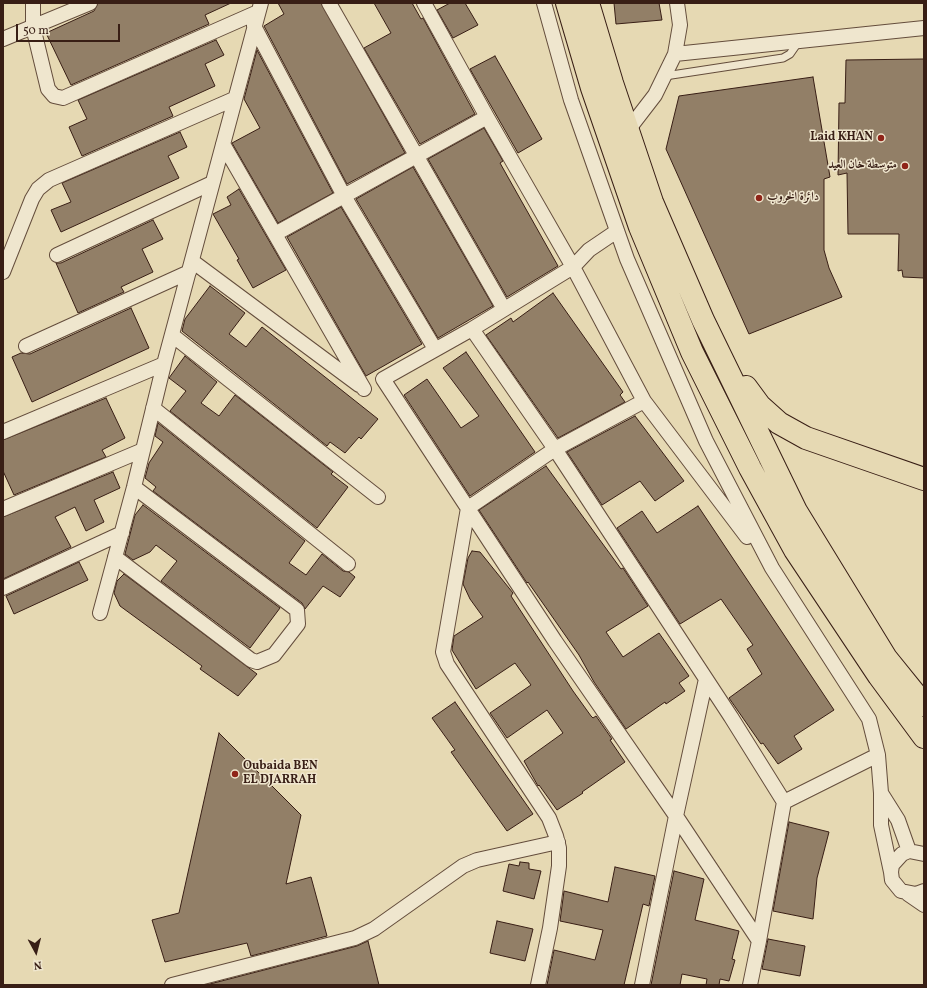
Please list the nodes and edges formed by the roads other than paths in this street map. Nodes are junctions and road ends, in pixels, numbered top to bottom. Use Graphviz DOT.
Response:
graph roads {
  1 [pos="33,3"];
  2 [pos="90,3"];
  3 [pos="330,3"];
  4 [pos="424,3"];
  5 [pos="544,3"];
  6 [pos="567,3"];
  7 [pos="588,3"];
  8 [pos="677,3"];
  9 [pos="259,8"];
  10 [pos="254,26"];
  11 [pos="33,27"];
  12 [pos="924,28"];
  13 [pos="3,39"];
  14 [pos="799,41"];
  15 [pos="675,54"];
  16 [pos="665,76"];
  17 [pos="234,99"];
  18 [pos="487,117"];
  19 [pos="628,130"];
  20 [pos="223,144"];
  21 [pos="416,155"];
  22 [pos="212,183"];
  23 [pos="344,196"];
  24 [pos="617,231"];
  25 [pos="275,234"];
  26 [pos="57,255"];
  27 [pos="190,266"];
  28 [pos="572,266"];
  29 [pos="3,272"];
  30 [pos="504,309"];
  31 [pos="472,328"];
  32 [pos="172,336"];
  33 [pos="26,346"];
  34 [pos="435,349"];
  35 [pos="718,351"];
  36 [pos="164,364"];
  37 [pos="383,379"];
  38 [pos="364,389"];
  39 [pos="644,401"];
  40 [pos="153,408"];
  41 [pos="3,432"];
  42 [pos="555,449"];
  43 [pos="143,450"];
  44 [pos="921,475"];
  45 [pos="134,486"];
  46 [pos="378,497"];
  47 [pos="468,508"];
  48 [pos="3,509"];
  49 [pos="122,533"];
  50 [pos="115,557"];
  51 [pos="348,564"];
  52 [pos="772,568"];
  53 [pos="3,588"];
  54 [pos="100,613"];
  55 [pos="706,680"];
  56 [pos="924,705"];
  57 [pos="924,737"];
  58 [pos="878,755"];
  59 [pos="881,793"];
  60 [pos="784,802"];
  61 [pos="676,816"];
  62 [pos="558,842"];
  63 [pos="919,851"];
  64 [pos="891,872"];
  65 [pos="924,891"];
  66 [pos="908,894"];
  67 [pos="924,905"];
  68 [pos="759,941"];
  69 [pos="172,985"];
  70 [pos="538,985"];
  71 [pos="642,985"];
  72 [pos="750,985"];
  1 -- 11 [label="street"];
  2 -- 11 [label="street"];
  3 -- 21 [label="street"];
  4 -- 18 [label="street"];
  5 -- 24 [label="street"];
  6 -- 57 [label="highway"];
  7 -- 19 [label="highway"];
  8 -- 15 [label="street"];
  9 -- 10 [label="street"];
  9 -- 11 [label="street"];
  10 -- 17 [label="street"];
  10 -- 23 [label="street"];
  11 -- 13 [label="street"];
  12 -- 14 [label="street"];
  14 -- 15 [label="street"];
  14 -- 16 [label="lane"];
  15 -- 16 [label="street"];
  16 -- 19 [label="street"];
  17 -- 20 [label="street"];
  17 -- 29 [label="street"];
  18 -- 21 [label="street"];
  18 -- 28 [label="street"];
  19 -- 35 [label="highway"];
  20 -- 22 [label="street"];
  20 -- 25 [label="street"];
  21 -- 23 [label="street"];
  21 -- 30 [label="street"];
  22 -- 26 [label="street"];
  22 -- 27 [label="street"];
  23 -- 25 [label="street"];
  23 -- 34 [label="street"];
  24 -- 28 [label="street"];
  24 -- 52 [label="street"];
  25 -- 38 [label="street"];
  27 -- 32 [label="street"];
  27 -- 33 [label="street"];
  27 -- 38 [label="street"];
  28 -- 30 [label="street"];
  28 -- 39 [label="street"];
  30 -- 31 [label="street"];
  31 -- 34 [label="street"];
  31 -- 42 [label="street"];
  32 -- 36 [label="street"];
  32 -- 46 [label="street"];
  34 -- 37 [label="street"];
  35 -- 44 [label="highway"];
  35 -- 56 [label="highway"];
  36 -- 40 [label="street"];
  36 -- 41 [label="street"];
  37 -- 38 [label="street"];
  37 -- 47 [label="street"];
  39 -- 42 [label="street"];
  39 -- 52 [label="street"];
  40 -- 43 [label="street"];
  40 -- 51 [label="street"];
  42 -- 47 [label="street"];
  42 -- 55 [label="street"];
  43 -- 45 [label="street"];
  43 -- 48 [label="street"];
  45 -- 49 [label="street"];
  45 -- 50 [label="street"];
  47 -- 61 [label="street"];
  47 -- 62 [label="street"];
  49 -- 50 [label="street"];
  49 -- 53 [label="street"];
  50 -- 54 [label="street"];
  52 -- 58 [label="street"];
  55 -- 60 [label="street"];
  55 -- 61 [label="street"];
  58 -- 59 [label="street"];
  58 -- 60 [label="street"];
  59 -- 63 [label="street"];
  59 -- 64 [label="street"];
  60 -- 68 [label="street"];
  61 -- 68 [label="street"];
  61 -- 71 [label="street"];
  62 -- 69 [label="street"];
  62 -- 70 [label="street"];
  63 -- 64 [label="street"];
  64 -- 66 [label="street"];
  65 -- 66 [label="street"];
  66 -- 67 [label="street"];
  68 -- 72 [label="street"];
}
